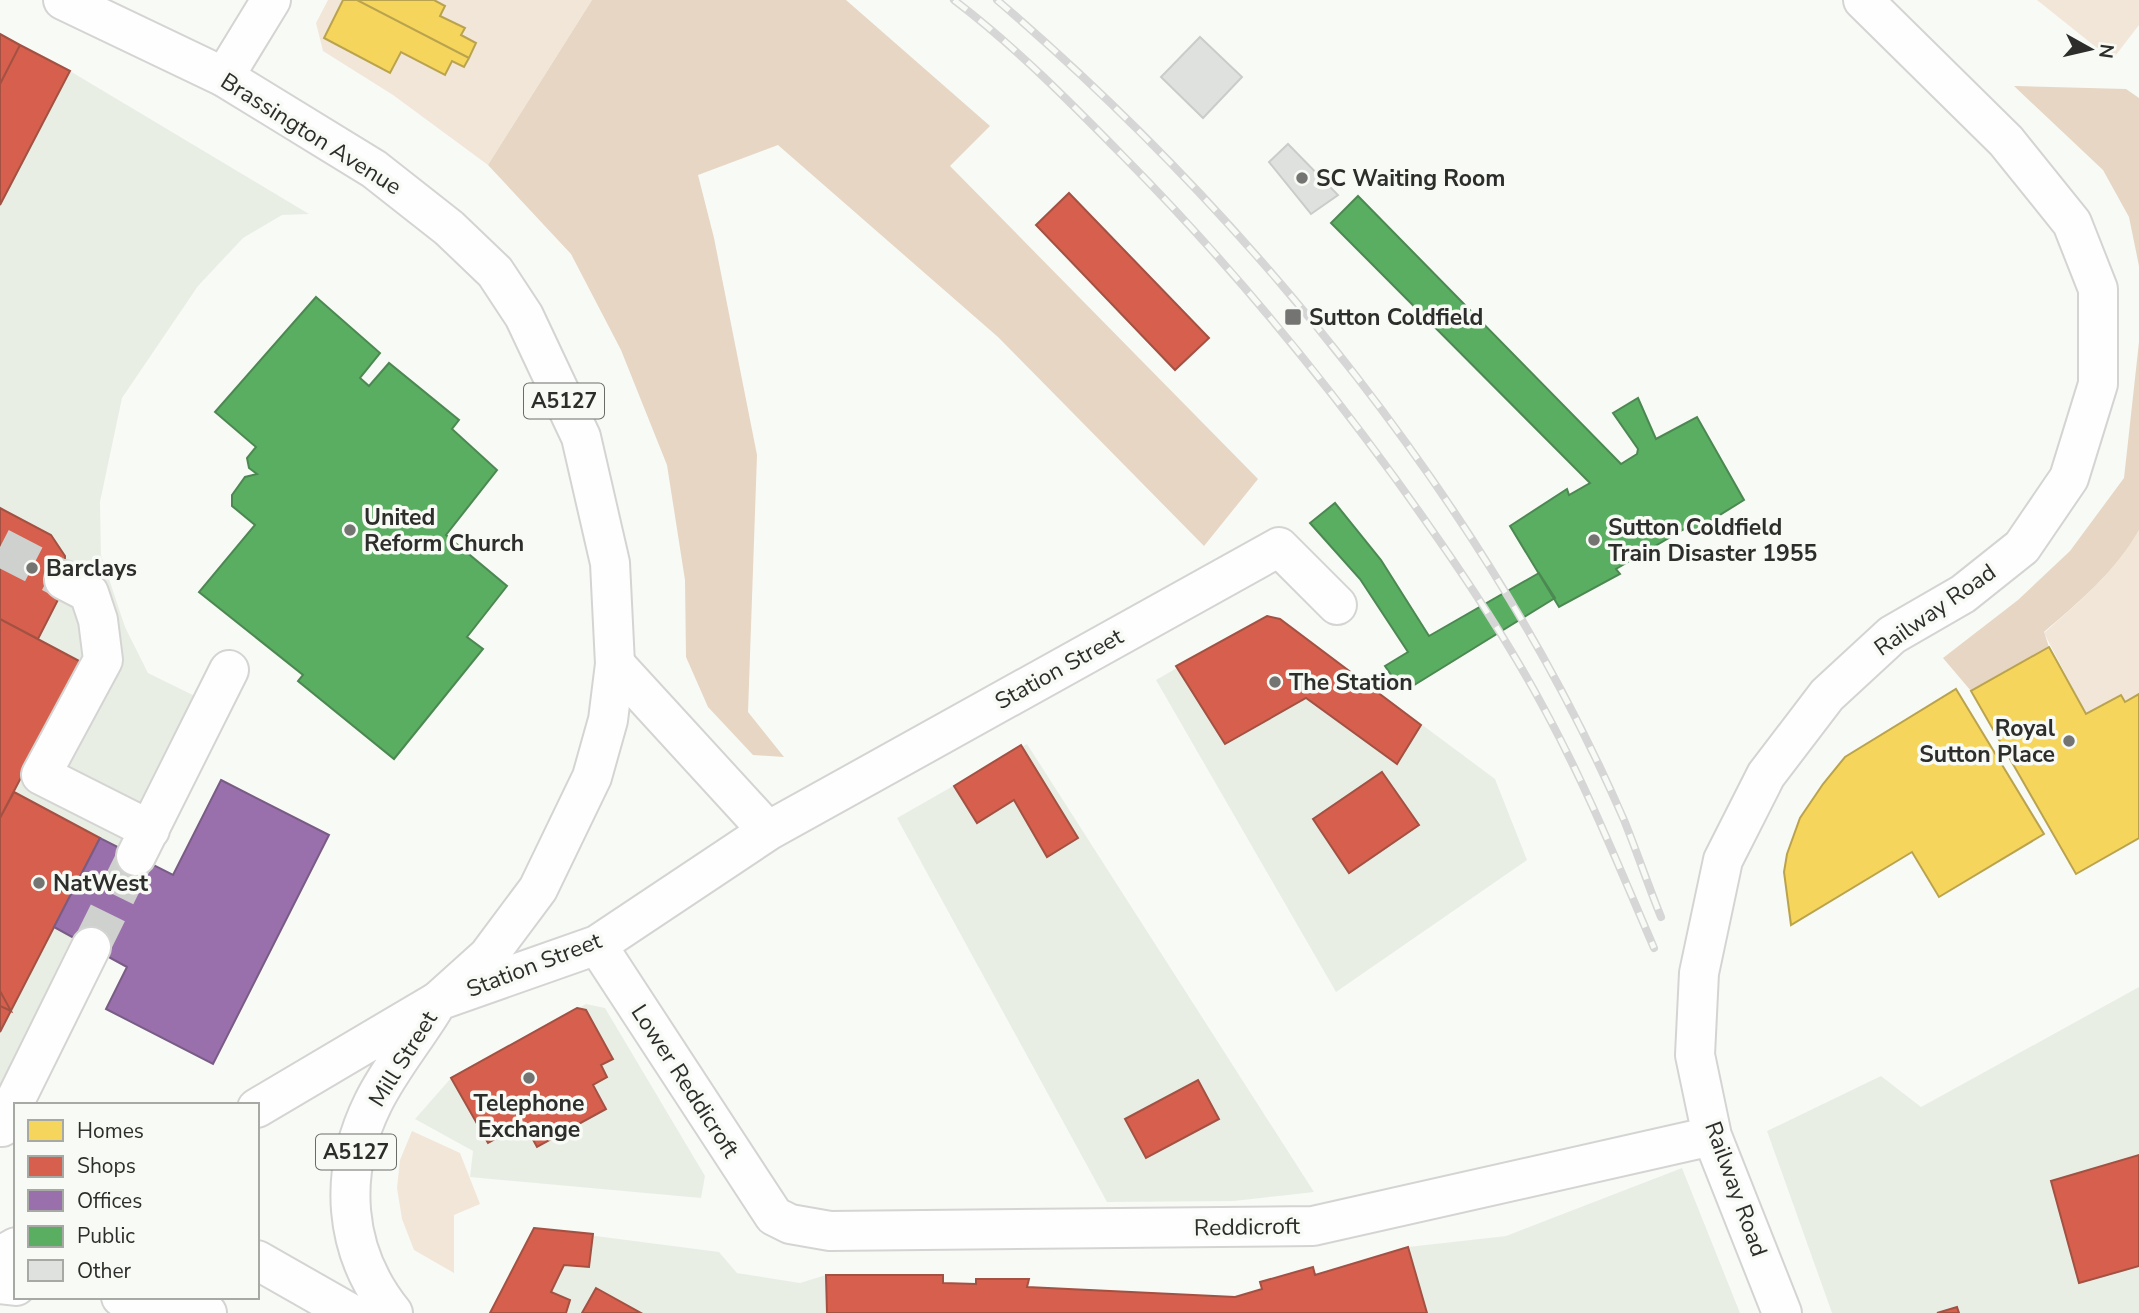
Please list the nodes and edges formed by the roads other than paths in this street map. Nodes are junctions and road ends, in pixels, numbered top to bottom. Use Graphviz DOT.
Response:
graph roads {
  1 [pos="63,0"];
  2 [pos="271,0"];
  3 [pos="1863,0"];
  4 [pos="224,77"];
  5 [pos="64,580"];
  6 [pos="1337,605"];
  7 [pos="615,664"];
  8 [pos="229,670"];
  9 [pos="768,831"];
  10 [pos="597,945"];
  11 [pos="91,947"];
  12 [pos="438,1001"];
  13 [pos="19,1103"];
  14 [pos="259,1107"];
  15 [pos="14,1113"];
  16 [pos="6,1130"];
  17 [pos="1712,1136"];
  18 [pos="774,1216"];
  19 [pos="259,1261"];
  20 [pos="132,1299"];
  21 [pos="207,1313"];
  22 [pos="350,1313"];
  23 [pos="393,1313"];
  24 [pos="1782,1313"];
  1 -- 4 [label="street, Brassington Avenue / A5127"];
  2 -- 4 [label="street"];
  3 -- 17 [label="street, Railway Road"];
  4 -- 7 [label="street, Brassington Avenue / A5127"];
  5 -- 8 [label="street"];
  6 -- 9 [label="street, Station Street"];
  7 -- 9 [label="street"];
  7 -- 12 [label="street, Brassington Avenue / A5127"];
  9 -- 10 [label="street, Station Street"];
  10 -- 12 [label="street, Station Street"];
  10 -- 18 [label="street, Lower Reddicroft"];
  11 -- 13 [label="street"];
  12 -- 14 [label="street, Brassington Avenue / A5127"];
  12 -- 23 [label="street, Mill Street / A5127"];
  15 -- 16 [label="street"];
  17 -- 18 [label="street, Reddicroft"];
  17 -- 24 [label="street, Railway Road"];
  19 -- 22 [label="street"];
  20 -- 21 [label="street"];
}
